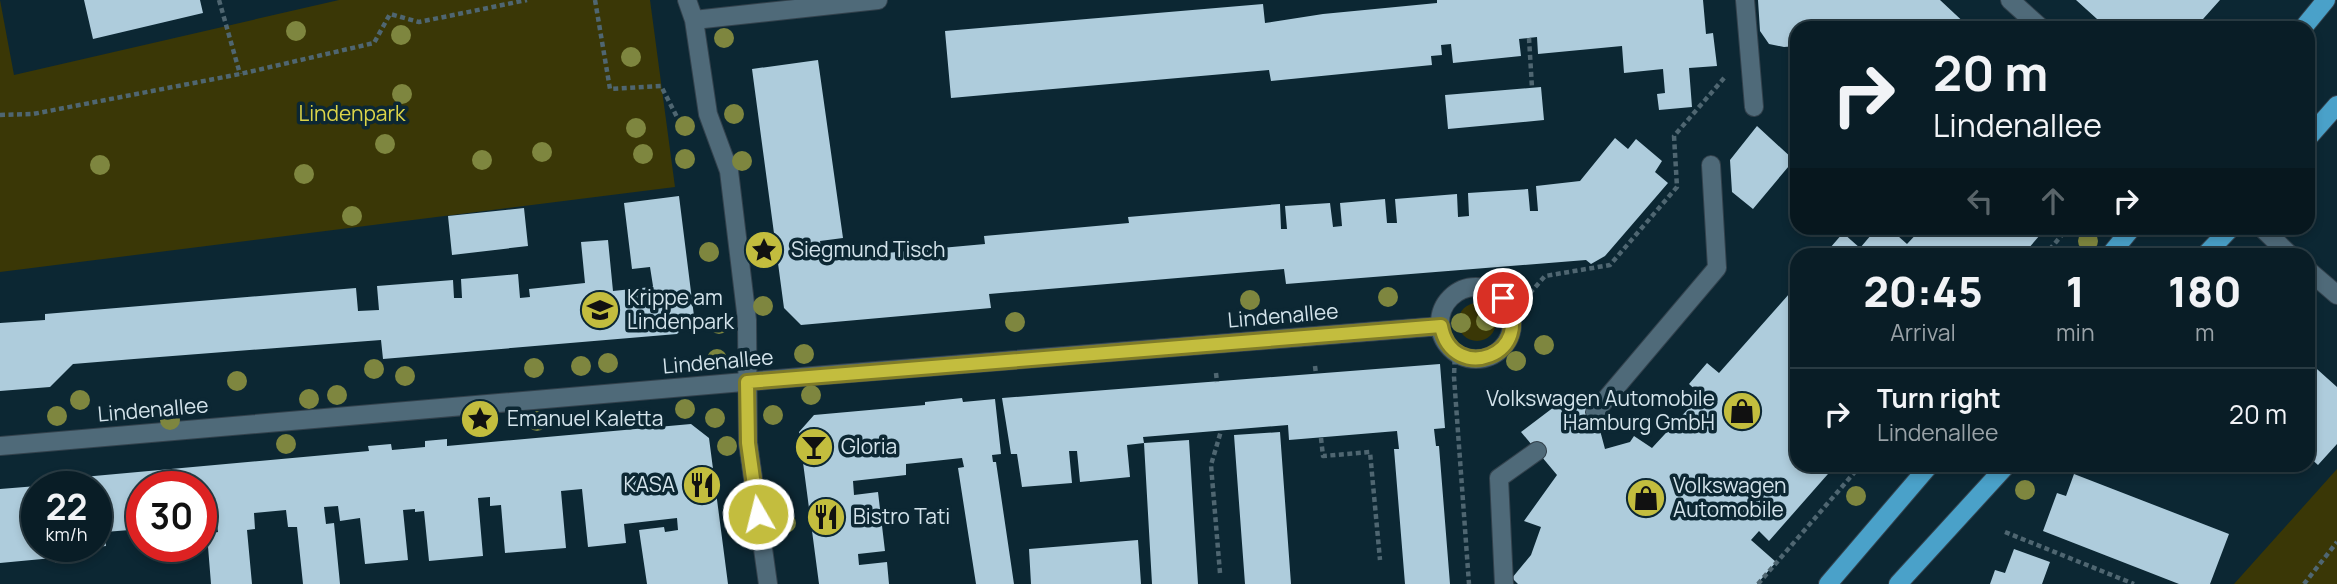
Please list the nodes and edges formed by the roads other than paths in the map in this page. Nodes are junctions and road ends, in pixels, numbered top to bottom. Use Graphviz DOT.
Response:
graph roads {
  1 [pos="687,0"];
  2 [pos="878,0"];
  3 [pos="1745,0"];
  4 [pos="2010,0"];
  5 [pos="2326,0"];
  6 [pos="694,20"];
  7 [pos="2033,21"];
  8 [pos="2309,21"];
  9 [pos="2337,105"];
  10 [pos="1754,107"];
  11 [pos="2315,130"];
  12 [pos="1711,165"];
  13 [pos="2224,235"];
  14 [pos="2269,235"];
  15 [pos="2212,248"];
  16 [pos="2283,248"];
  17 [pos="2315,276"];
  18 [pos="2337,295"];
  19 [pos="1441,326"];
  20 [pos="747,382"];
  21 [pos="1595,412"];
  22 [pos="0,446"];
  23 [pos="1536,451"];
  24 [pos="1924,472"];
  25 [pos="2001,472"];
  26 [pos="768,584"];
  27 [pos="1504,584"];
  28 [pos="1828,584"];
  29 [pos="1898,584"];
  1 -- 6 [label="street"];
  2 -- 6 [label="street"];
  3 -- 10 [label="street"];
  4 -- 7 [label="street"];
  5 -- 8 [label="main road"];
  6 -- 20 [label="street"];
  9 -- 11 [label="main road"];
  12 -- 21 [label="street"];
  13 -- 15 [label="main road"];
  14 -- 16 [label="street"];
  17 -- 18 [label="street"];
  19 -- 19 [label="street"];
  19 -- 20 [label="street, Lindenallee"];
  20 -- 22 [label="street, Lindenallee"];
  20 -- 26 [label="street"];
  23 -- 27 [label="street"];
  24 -- 28 [label="main road"];
  25 -- 29 [label="main road"];
}
